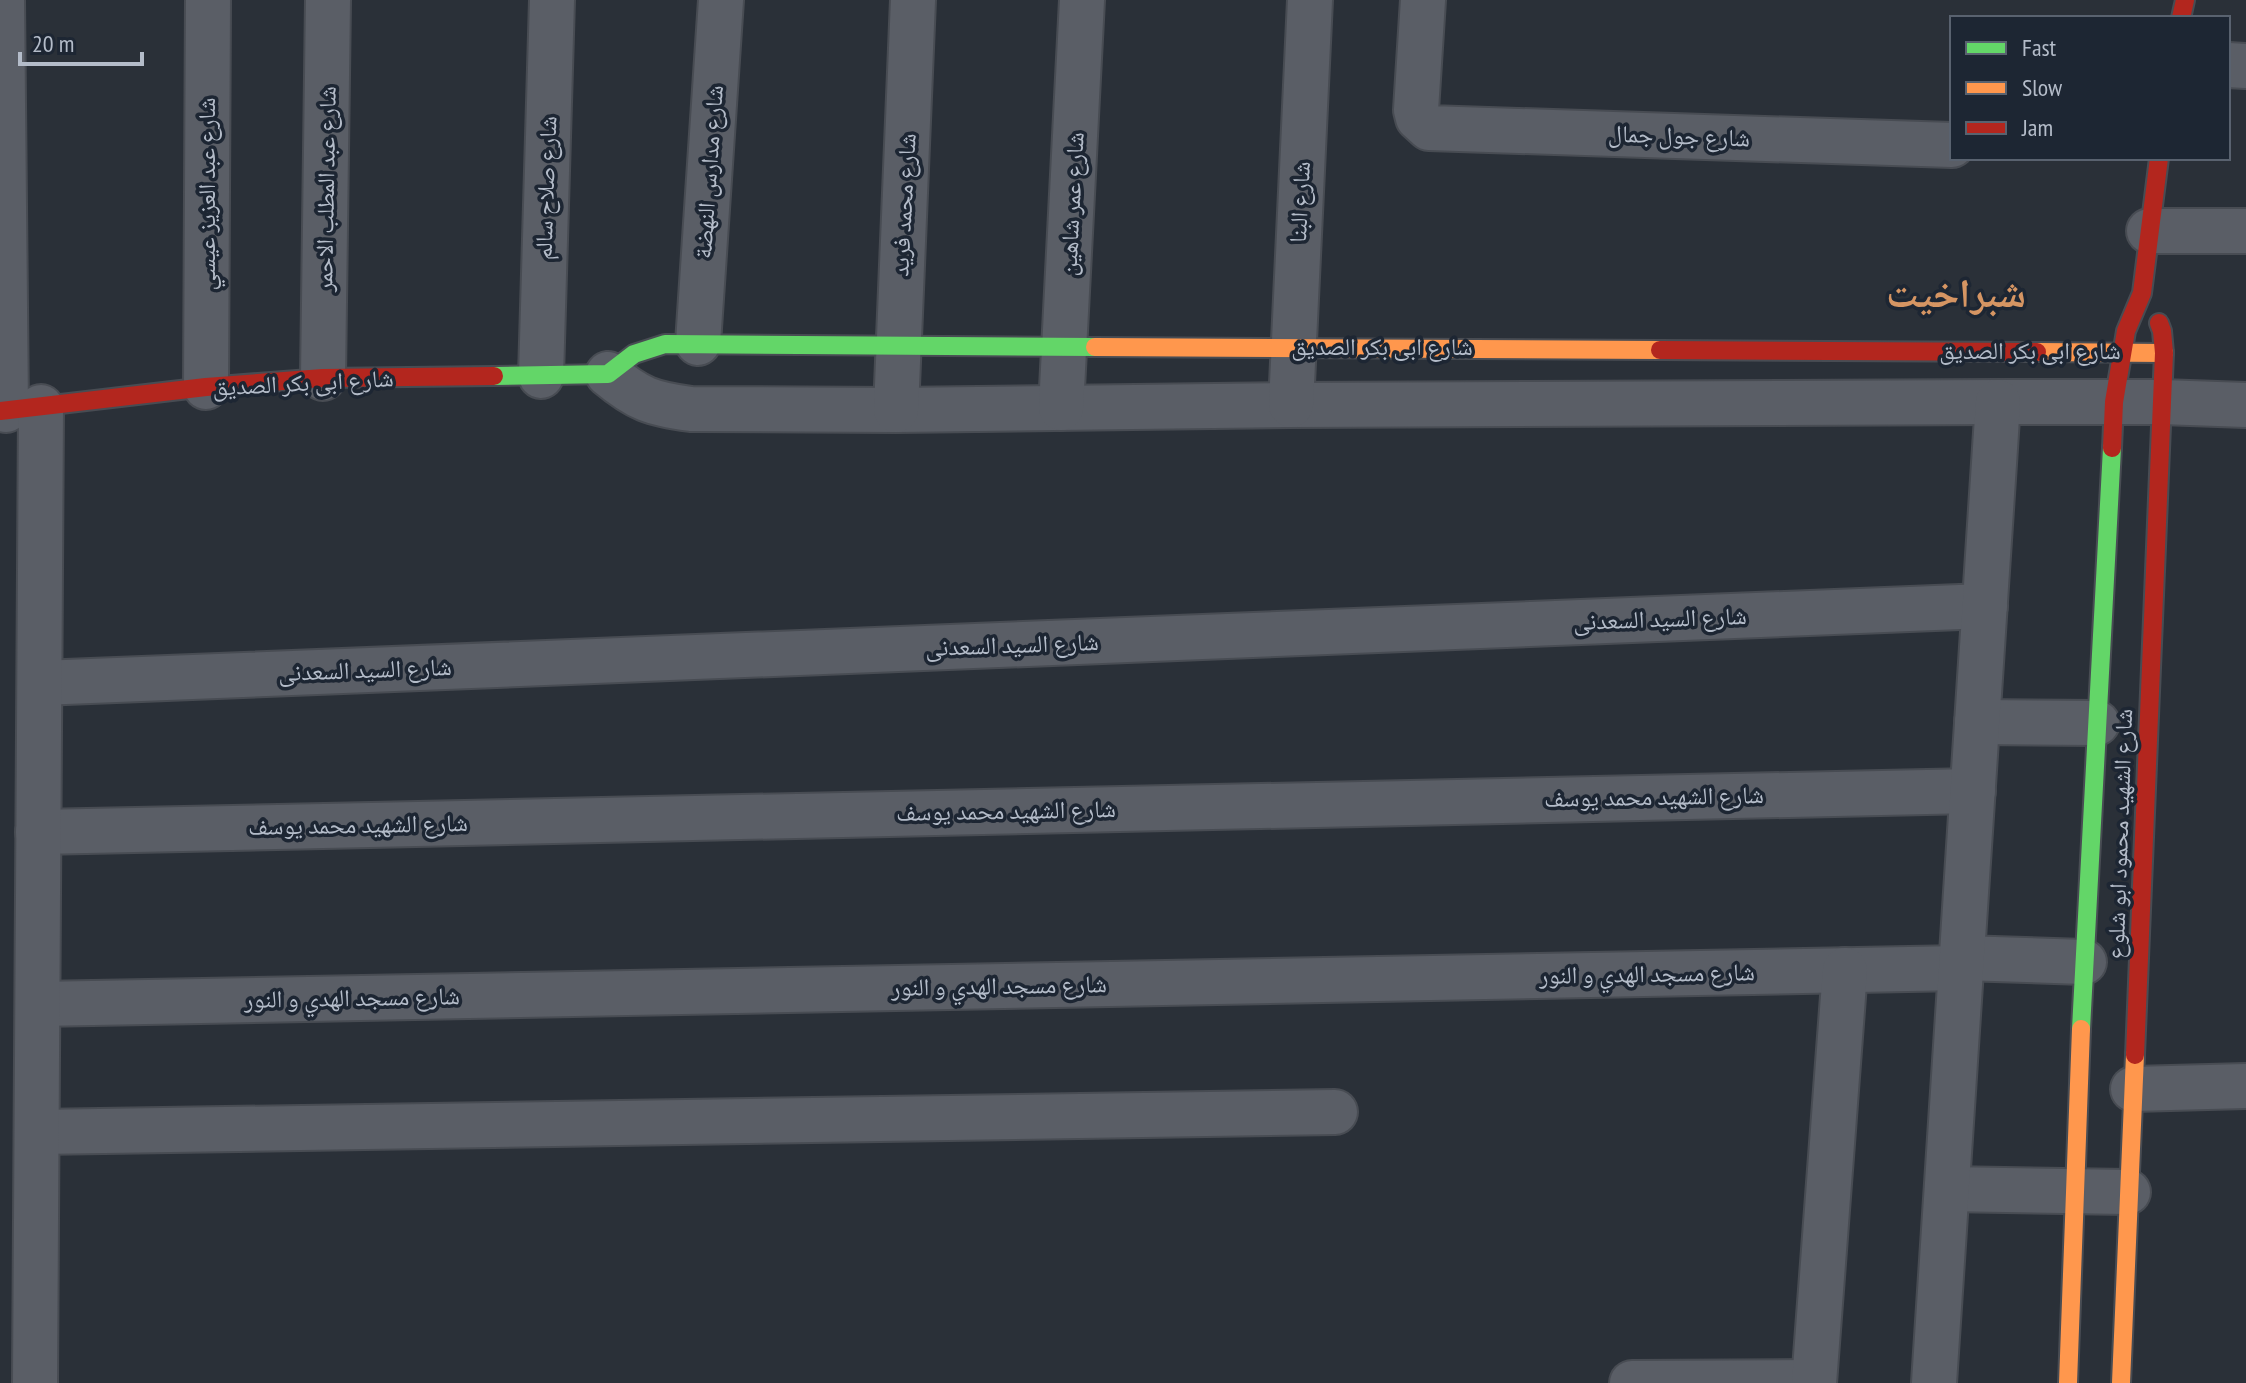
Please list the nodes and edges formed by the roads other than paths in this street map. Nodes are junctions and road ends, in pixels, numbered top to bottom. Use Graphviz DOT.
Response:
graph roads {
  1 [pos="2,0"];
  2 [pos="208,0"];
  3 [pos="328,0"];
  4 [pos="552,0"];
  5 [pos="721,0"];
  6 [pos="913,0"];
  7 [pos="1082,0"];
  8 [pos="1310,0"];
  9 [pos="1423,0"];
  10 [pos="1950,145"];
  11 [pos="2159,160"];
  12 [pos="2149,231"];
  13 [pos="2246,231"];
  14 [pos="2142,293"];
  15 [pos="698,343"];
  16 [pos="898,346"];
  17 [pos="1064,347"];
  18 [pos="1293,347"];
  19 [pos="2121,351"];
  20 [pos="2164,353"];
  21 [pos="608,374"];
  22 [pos="541,376"];
  23 [pos="323,378"];
  24 [pos="206,387"];
  25 [pos="1998,402"];
  26 [pos="2114,402"];
  27 [pos="2162,402"];
  28 [pos="1291,405"];
  29 [pos="2246,405"];
  30 [pos="1061,408"];
  31 [pos="16,409"];
  32 [pos="896,410"];
  33 [pos="1985,606"];
  34 [pos="40,683"];
  35 [pos="1977,722"];
  36 [pos="2097,723"];
  37 [pos="1973,791"];
  38 [pos="38,832"];
  39 [pos="2084,962"];
  40 [pos="1962,963"];
  41 [pos="1845,970"];
  42 [pos="38,1004"];
  43 [pos="2246,1086"];
  44 [pos="2133,1089"];
  45 [pos="1335,1112"];
  46 [pos="37,1132"];
  47 [pos="1947,1189"];
  48 [pos="2074,1191"];
  49 [pos="2128,1192"];
  50 [pos="35,1383"];
  51 [pos="1632,1383"];
  52 [pos="1814,1383"];
  53 [pos="1934,1383"];
  54 [pos="2068,1383"];
  55 [pos="2121,1383"];
  1 -- 31 [label="street"];
  2 -- 24 [label="street, شارع عبد العزيز عيسي"];
  3 -- 23 [label="street, شارع عبد المطلب الاحمر"];
  4 -- 22 [label="street, شارع صلاح سالم"];
  5 -- 15 [label="street, شارع مدارس النهضة"];
  6 -- 16 [label="street, شارع محمد فريد"];
  7 -- 17 [label="street, شارع عمر شاهين"];
  8 -- 18 [label="street, شارع البنا"];
  9 -- 10 [label="street, شارع جول جمال"];
  11 -- 12 [label="street, شارع الشهيد محمود ابو شلوع"];
  12 -- 13 [label="street"];
  12 -- 14 [label="street, شارع الشهيد محمود ابو شلوع"];
  14 -- 19 [label="street, شارع الشهيد محمود ابو شلوع"];
  14 -- 20 [label="street, شارع الشهيد محمود ابو شلوع"];
  15 -- 16 [label="street, شارع ابى بكر الصديق"];
  15 -- 21 [label="street, شارع ابى بكر الصديق"];
  16 -- 17 [label="street, شارع ابى بكر الصديق"];
  16 -- 32 [label="street, شارع محمد فريد"];
  17 -- 18 [label="street, شارع ابى بكر الصديق"];
  17 -- 30 [label="street, شارع عمر شاهين"];
  18 -- 19 [label="street, شارع ابى بكر الصديق"];
  18 -- 28 [label="street, شارع البنا"];
  19 -- 20 [label="street, شارع ابى بكر الصديق"];
  19 -- 26 [label="street, شارع الشهيد محمود ابو شلوع"];
  20 -- 27 [label="street, شارع الشهيد محمود ابو شلوع"];
  21 -- 22 [label="street, شارع ابى بكر الصديق"];
  21 -- 32 [label="street"];
  22 -- 23 [label="street, شارع ابى بكر الصديق"];
  23 -- 24 [label="street, شارع ابى بكر الصديق"];
  24 -- 31 [label="street, شارع ابى بكر الصديق"];
  25 -- 26 [label="street"];
  25 -- 28 [label="street"];
  25 -- 33 [label="street"];
  26 -- 27 [label="street"];
  26 -- 36 [label="street, شارع الشهيد محمود ابو شلوع"];
  27 -- 29 [label="street"];
  27 -- 44 [label="street, شارع الشهيد محمود ابو شلوع"];
  28 -- 30 [label="street"];
  30 -- 32 [label="street"];
  31 -- 34 [label="street"];
  33 -- 34 [label="street, شارع السيد السعدنى"];
  33 -- 35 [label="street"];
  34 -- 38 [label="street"];
  35 -- 36 [label="street"];
  35 -- 37 [label="street"];
  36 -- 39 [label="street, شارع الشهيد محمود ابو شلوع"];
  37 -- 38 [label="street, شارع الشهيد محمد يوسف"];
  37 -- 40 [label="street"];
  38 -- 42 [label="street"];
  39 -- 40 [label="street, شارع مسجد الهدي و النور"];
  39 -- 48 [label="street, شارع الشهيد محمود ابو شلوع"];
  40 -- 41 [label="street, شارع مسجد الهدي و النور"];
  40 -- 47 [label="street"];
  41 -- 42 [label="street, شارع مسجد الهدي و النور"];
  41 -- 52 [label="street"];
  42 -- 46 [label="street"];
  43 -- 44 [label="street"];
  44 -- 49 [label="street, شارع الشهيد محمود ابو شلوع"];
  45 -- 46 [label="street"];
  46 -- 50 [label="street"];
  47 -- 48 [label="street"];
  47 -- 53 [label="street"];
  48 -- 49 [label="street"];
  48 -- 54 [label="street, شارع الشهيد محمود ابو شلوع"];
  49 -- 55 [label="street, شارع الشهيد محمود ابو شلوع"];
  51 -- 52 [label="street"];
}
